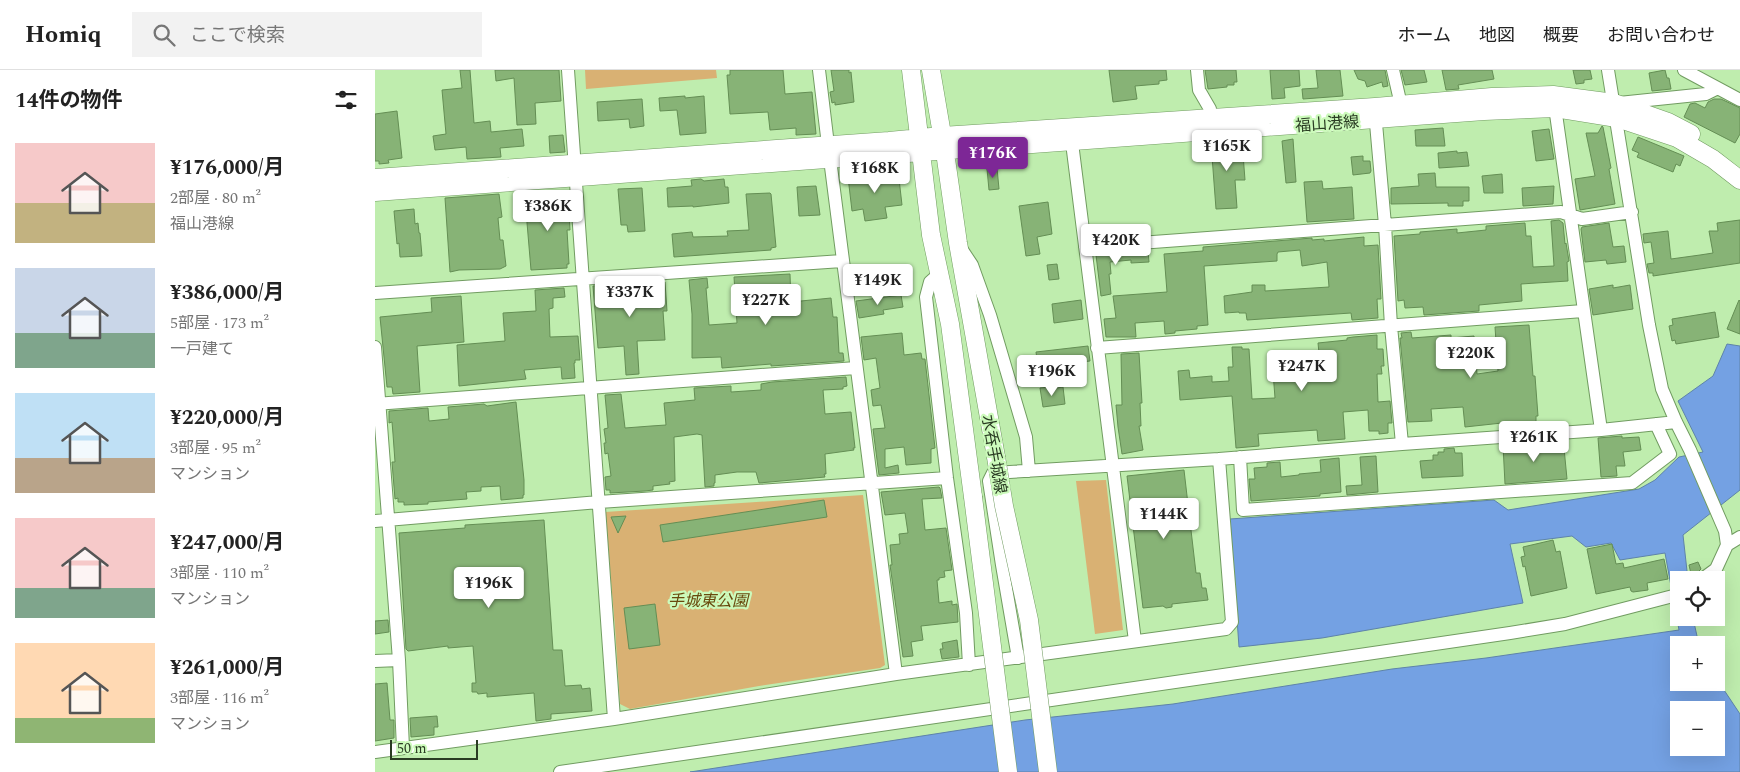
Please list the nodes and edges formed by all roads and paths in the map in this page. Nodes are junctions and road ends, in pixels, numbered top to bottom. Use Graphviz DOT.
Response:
graph roads {
  1 [pos="568,70"];
  2 [pos="819,70"];
  3 [pos="911,70"];
  4 [pos="931,70"];
  5 [pos="1197,70"];
  6 [pos="1393,70"];
  7 [pos="1608,70"];
  8 [pos="1684,70"];
  9 [pos="1716,89"];
  10 [pos="1740,100"];
  11 [pos="1554,102"];
  12 [pos="1401,105"];
  13 [pos="1616,111"];
  14 [pos="1375,114"];
  15 [pos="1210,119"];
  16 [pos="1071,134"];
  17 [pos="944,144"];
  18 [pos="921,145"];
  19 [pos="829,152"];
  20 [pos="1740,165"];
  21 [pos="575,171"];
  22 [pos="375,178"];
  23 [pos="1740,180"];
  24 [pos="375,192"];
  25 [pos="1632,212"];
  26 [pos="1570,215"];
  27 [pos="1385,225"];
  28 [pos="958,243"];
  29 [pos="1085,248"];
  30 [pos="842,261"];
  31 [pos="939,274"];
  32 [pos="584,280"];
  33 [pos="375,293"];
  34 [pos="1583,311"];
  35 [pos="1391,326"];
  36 [pos="375,347"];
  37 [pos="1097,348"];
  38 [pos="856,368"];
  39 [pos="591,388"];
  40 [pos="378,404"];
  41 [pos="1676,422"];
  42 [pos="1657,424"];
  43 [pos="1601,430"];
  44 [pos="1402,444"];
  45 [pos="1240,457"];
  46 [pos="1219,459"];
  47 [pos="1114,465"];
  48 [pos="1029,471"];
  49 [pos="947,478"];
  50 [pos="871,483"];
  51 [pos="599,502"];
  52 [pos="381,521"];
  53 [pos="1740,536"];
  54 [pos="1727,545"];
  55 [pos="1713,571"];
  56 [pos="1670,597"];
  57 [pos="1135,641"];
  58 [pos="1018,658"];
  59 [pos="399,660"];
  60 [pos="375,661"];
  61 [pos="969,665"];
  62 [pos="896,674"];
  63 [pos="614,719"];
  64 [pos="403,748"];
  65 [pos="375,752"];
  66 [pos="560,772"];
  67 [pos="1008,772"];
  68 [pos="1048,772"];
  1 -- 21 [label="street"];
  2 -- 19 [label="street"];
  3 -- 18 [label="main road"];
  4 -- 17 [label="main road"];
  5 -- 15 [label="street"];
  6 -- 12 [label="street"];
  7 -- 13 [label="street"];
  8 -- 9 [label="street"];
  9 -- 10 [label="street"];
  9 -- 13 [label="street"];
  11 -- 12 [label="main road, 福山港線"];
  11 -- 13 [label="main road, 福山港線"];
  11 -- 14 [label="main road, 福山港線"];
  11 -- 26 [label="street"];
  12 -- 14 [label="main road, 福山港線"];
  13 -- 20 [label="main road, 福山港線"];
  13 -- 23 [label="main road, 福山港線"];
  13 -- 25 [label="street"];
  14 -- 15 [label="main road, 福山港線"];
  14 -- 16 [label="main road, 福山港線"];
  14 -- 27 [label="street"];
  15 -- 16 [label="main road, 福山港線"];
  16 -- 17 [label="main road, 福山港線"];
  16 -- 29 [label="street"];
  17 -- 18 [label="main road, 福山港線"];
  17 -- 28 [label="main road, 水呑手城線"];
  18 -- 19 [label="main road, 福山港線"];
  18 -- 31 [label="main road, 水呑手城線"];
  19 -- 21 [label="main road, 福山港線"];
  19 -- 30 [label="street"];
  21 -- 22 [label="main road"];
  21 -- 24 [label="main road"];
  21 -- 32 [label="street"];
  25 -- 26 [label="street"];
  25 -- 41 [label="street"];
  26 -- 27 [label="street"];
  26 -- 34 [label="street"];
  27 -- 29 [label="street"];
  27 -- 35 [label="street"];
  28 -- 48 [label="street"];
  28 -- 68 [label="main road, 水呑手城線, bridge"];
  29 -- 37 [label="street"];
  30 -- 32 [label="street"];
  30 -- 38 [label="street"];
  31 -- 49 [label="street"];
  31 -- 67 [label="main road, 水呑手城線, bridge"];
  32 -- 33 [label="street"];
  32 -- 39 [label="street"];
  34 -- 35 [label="street"];
  34 -- 43 [label="street"];
  35 -- 37 [label="street"];
  35 -- 44 [label="street"];
  36 -- 40 [label="street"];
  37 -- 47 [label="street"];
  38 -- 39 [label="street"];
  38 -- 50 [label="street"];
  39 -- 40 [label="street"];
  39 -- 51 [label="street"];
  40 -- 52 [label="street"];
  41 -- 42 [label="street"];
  41 -- 54 [label="street"];
  42 -- 43 [label="street"];
  42 -- 45 [label="street"];
  43 -- 44 [label="street"];
  44 -- 45 [label="street"];
  45 -- 46 [label="street"];
  46 -- 47 [label="street"];
  46 -- 57 [label="street"];
  47 -- 48 [label="street"];
  47 -- 57 [label="street"];
  48 -- 58 [label="street"];
  49 -- 50 [label="street"];
  49 -- 61 [label="street"];
  50 -- 51 [label="street"];
  50 -- 62 [label="street"];
  51 -- 52 [label="street"];
  51 -- 63 [label="street"];
  52 -- 59 [label="street"];
  53 -- 54 [label="street"];
  54 -- 55 [label="street"];
  56 -- 66 [label="street"];
  57 -- 58 [label="street"];
  58 -- 61 [label="street"];
  59 -- 60 [label="street"];
  59 -- 64 [label="street"];
  61 -- 62 [label="street"];
  62 -- 63 [label="street"];
  63 -- 64 [label="street"];
  64 -- 65 [label="street"];
}
